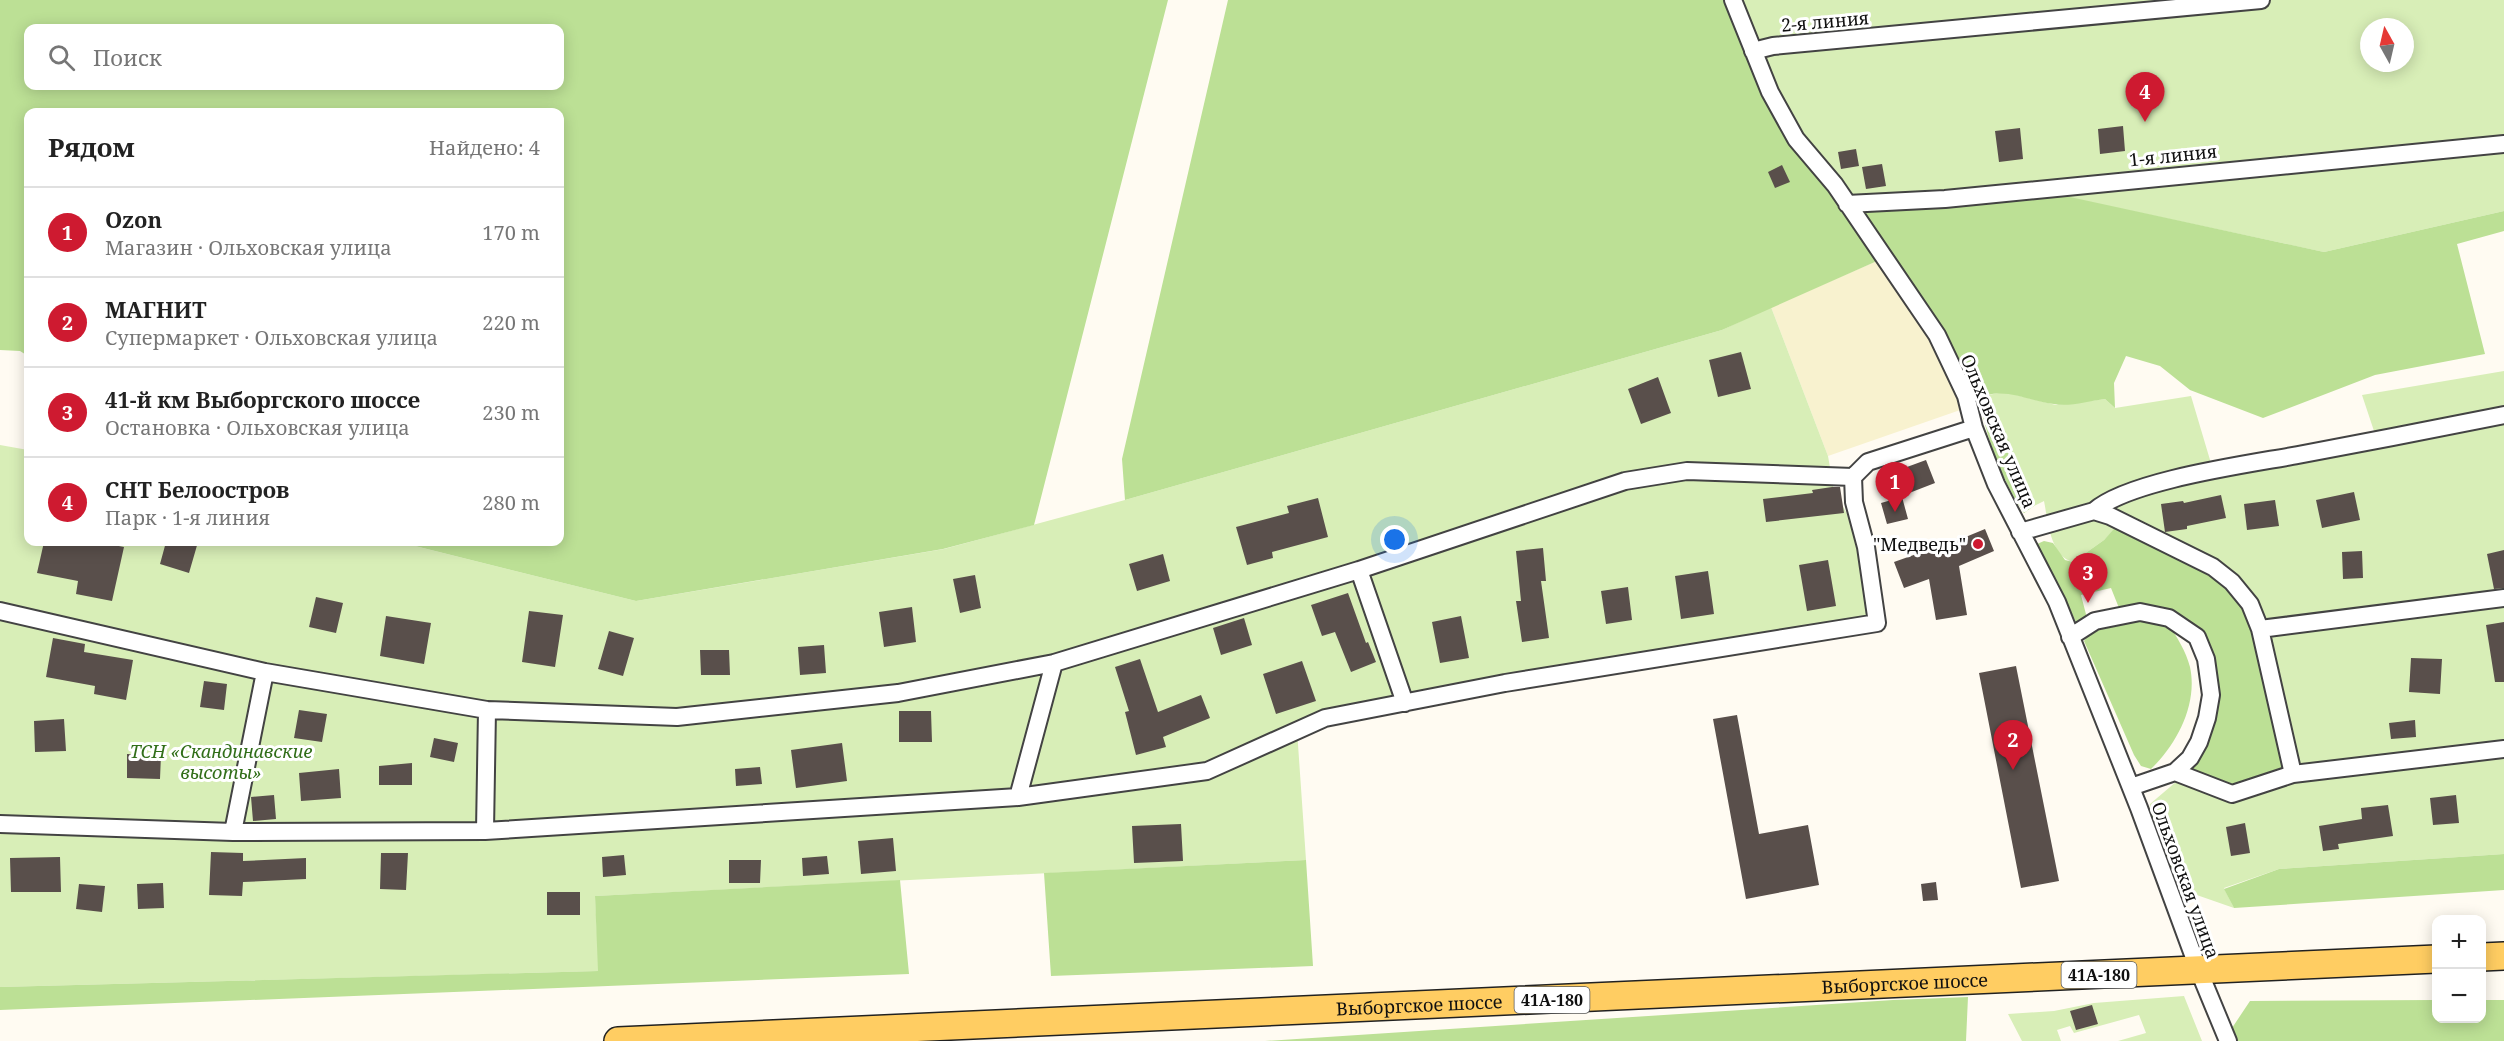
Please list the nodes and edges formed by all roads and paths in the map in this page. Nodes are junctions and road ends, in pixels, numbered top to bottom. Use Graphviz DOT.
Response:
graph roads {
  1 [pos="1733,0"];
  2 [pos="2260,0"];
  3 [pos="1753,51"];
  4 [pos="2504,144"];
  5 [pos="1847,204"];
  6 [pos="2504,416"];
  7 [pos="1974,428"];
  8 [pos="1853,477"];
  9 [pos="2094,511"];
  10 [pos="2020,532"];
  11 [pos="1359,570"];
  12 [pos="2504,598"];
  13 [pos="0,611"];
  14 [pos="2260,629"];
  15 [pos="2070,637"];
  16 [pos="1054,663"];
  17 [pos="265,672"];
  18 [pos="1404,703"];
  19 [pos="487,710"];
  20 [pos="2504,749"];
  21 [pos="2175,772"];
  22 [pos="2293,774"];
  23 [pos="2131,787"];
  24 [pos="1018,797"];
  25 [pos="0,824"];
  26 [pos="485,831"];
  27 [pos="233,832"];
  28 [pos="2504,956"];
  29 [pos="2486,957"];
  30 [pos="2432,959"];
  31 [pos="2199,971"];
  32 [pos="618,1041"];
  33 [pos="2228,1041"];
  1 -- 3 [label="street, Ольховская улица"];
  2 -- 3 [label="street, 2-я линия"];
  3 -- 5 [label="street, Ольховская улица"];
  4 -- 5 [label="street, 1-я линия"];
  5 -- 7 [label="street, Ольховская улица"];
  6 -- 9 [label="street"];
  7 -- 8 [label="street"];
  7 -- 10 [label="street, Ольховская улица"];
  8 -- 11 [label="street"];
  8 -- 18 [label="street"];
  9 -- 10 [label="street"];
  9 -- 14 [label="street"];
  10 -- 15 [label="street, Ольховская улица"];
  11 -- 16 [label="street"];
  11 -- 18 [label="street"];
  12 -- 14 [label="street"];
  13 -- 17 [label="street"];
  14 -- 22 [label="street"];
  15 -- 21 [label="street"];
  15 -- 23 [label="street, Ольховская улица"];
  16 -- 19 [label="street"];
  16 -- 24 [label="street"];
  17 -- 19 [label="street"];
  17 -- 27 [label="street"];
  18 -- 24 [label="street"];
  19 -- 26 [label="street"];
  20 -- 22 [label="street"];
  21 -- 22 [label="street"];
  21 -- 23 [label="street"];
  23 -- 31 [label="street, Ольховская улица"];
  24 -- 26 [label="street"];
  25 -- 27 [label="street"];
  26 -- 27 [label="street"];
  28 -- 29 [label="main road"];
  30 -- 31 [label="main road, Выборгское шоссе / 41А-180"];
  31 -- 32 [label="main road, Выборгское шоссе / 41А-180"];
  31 -- 33 [label="street, Ольховская улица"];
}
